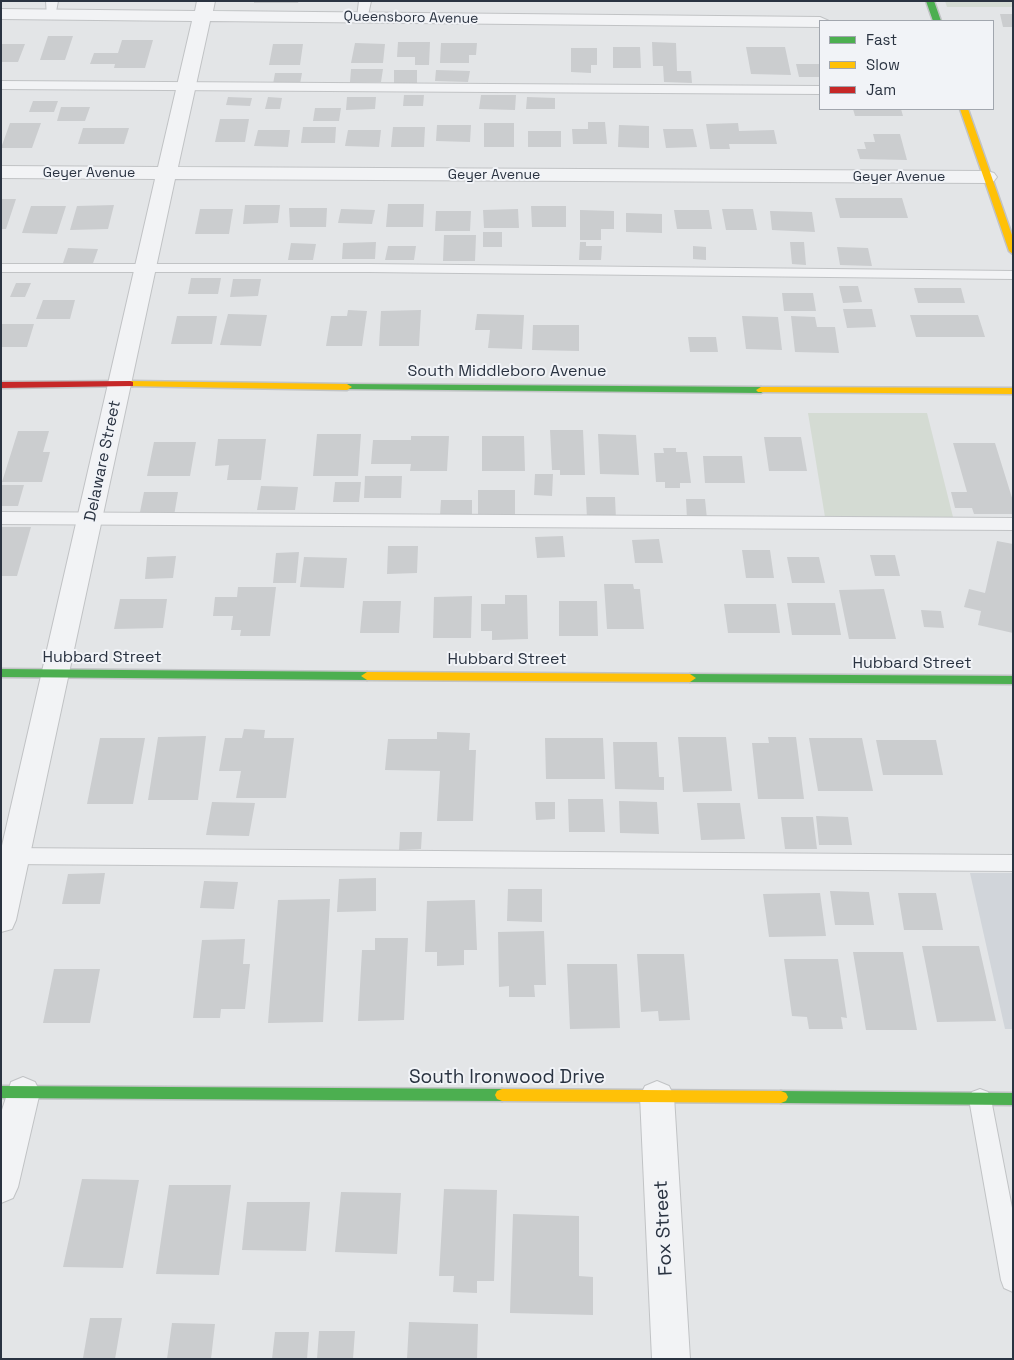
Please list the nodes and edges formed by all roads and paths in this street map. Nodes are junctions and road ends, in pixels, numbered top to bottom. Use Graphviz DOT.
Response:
graph roads {
  1 [pos="930,1"];
  2 [pos="52,8"];
  3 [pos="204,9"];
  4 [pos="364,9"];
  5 [pos="1,14"];
  6 [pos="937,20"];
  7 [pos="819,22"];
  8 [pos="1,85"];
  9 [pos="186,87"];
  10 [pos="819,90"];
  11 [pos="964,110"];
  12 [pos="1,172"];
  13 [pos="168,174"];
  14 [pos="986,177"];
  15 [pos="1013,251"];
  16 [pos="1,268"];
  17 [pos="146,268"];
  18 [pos="1013,274"];
  19 [pos="118,384"];
  20 [pos="1,385"];
  21 [pos="1013,391"];
  22 [pos="1,518"];
  23 [pos="90,519"];
  24 [pos="1013,524"];
  25 [pos="1,674"];
  26 [pos="55,674"];
  27 [pos="1013,680"];
  28 [pos="8,856"];
  29 [pos="1013,864"];
  30 [pos="1,920"];
  31 [pos="12,1092"];
  32 [pos="657,1096"];
  33 [pos="980,1099"];
  34 [pos="1013,1099"];
  35 [pos="1,1187"];
  36 [pos="1013,1280"];
  37 [pos="671,1359"];
  1 -- 6 [label="street"];
  2 -- 3 [label="street, Queensboro Avenue"];
  2 -- 5 [label="street, Queensboro Avenue"];
  3 -- 4 [label="street, Queensboro Avenue"];
  3 -- 9 [label="street, Delaware Street"];
  4 -- 7 [label="street, Queensboro Avenue"];
  8 -- 9 [label="lane"];
  9 -- 10 [label="lane"];
  9 -- 13 [label="street, Delaware Street"];
  11 -- 14 [label="street"];
  12 -- 13 [label="street, Geyer Avenue"];
  13 -- 14 [label="street, Geyer Avenue"];
  13 -- 17 [label="street, Delaware Street"];
  14 -- 15 [label="street"];
  16 -- 17 [label="lane"];
  17 -- 18 [label="lane"];
  17 -- 19 [label="street, Delaware Street"];
  19 -- 20 [label="street, South Middleboro Avenue"];
  19 -- 21 [label="street, South Middleboro Avenue"];
  19 -- 23 [label="street, Delaware Street"];
  22 -- 23 [label="lane"];
  23 -- 24 [label="lane"];
  23 -- 26 [label="street, Delaware Street"];
  25 -- 26 [label="street, Hubbard Street"];
  26 -- 27 [label="street, Hubbard Street"];
  26 -- 28 [label="street, Delaware Street"];
  28 -- 29 [label="lane"];
  28 -- 30 [label="street, Delaware Street"];
  31 -- 32 [label="street, South Ironwood Drive"];
  31 -- 35 [label="street"];
  32 -- 33 [label="street, South Ironwood Drive"];
  32 -- 37 [label="street, Fox Street"];
  33 -- 34 [label="street, South Ironwood Drive"];
  33 -- 36 [label="lane"];
}
